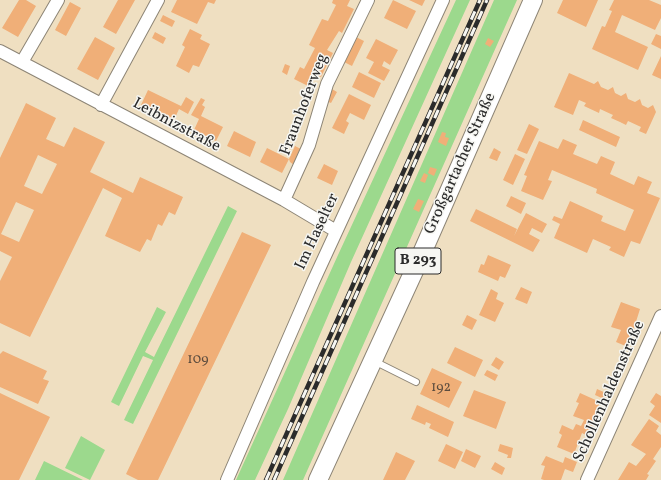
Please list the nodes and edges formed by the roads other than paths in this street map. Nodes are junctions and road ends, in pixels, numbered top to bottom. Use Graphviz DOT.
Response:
graph roads {
  1 [pos="58,0"];
  2 [pos="158,0"];
  3 [pos="368,0"];
  4 [pos="443,0"];
  5 [pos="533,0"];
  6 [pos="0,51"];
  7 [pos="22,62"];
  8 [pos="101,105"];
  9 [pos="284,200"];
  10 [pos="336,231"];
  11 [pos="661,316"];
  12 [pos="372,361"];
  13 [pos="416,382"];
  14 [pos="227,480"];
  15 [pos="318,480"];
  16 [pos="587,480"];
  1 -- 7 [label="street"];
  2 -- 8 [label="street"];
  3 -- 9 [label="street, Fraunhoferweg"];
  4 -- 10 [label="street, Im Haselter"];
  5 -- 12 [label="main road, Großgartacher Straße / B 293"];
  6 -- 7 [label="street, Leibnizstraße"];
  7 -- 8 [label="street, Leibnizstraße"];
  8 -- 9 [label="street, Leibnizstraße"];
  9 -- 10 [label="street, Leibnizstraße"];
  10 -- 14 [label="street, Im Haselter"];
  11 -- 16 [label="street, Schollenhaldenstraße"];
  12 -- 13 [label="lane"];
  12 -- 15 [label="main road, Großgartacher Straße / B 293"];
}
